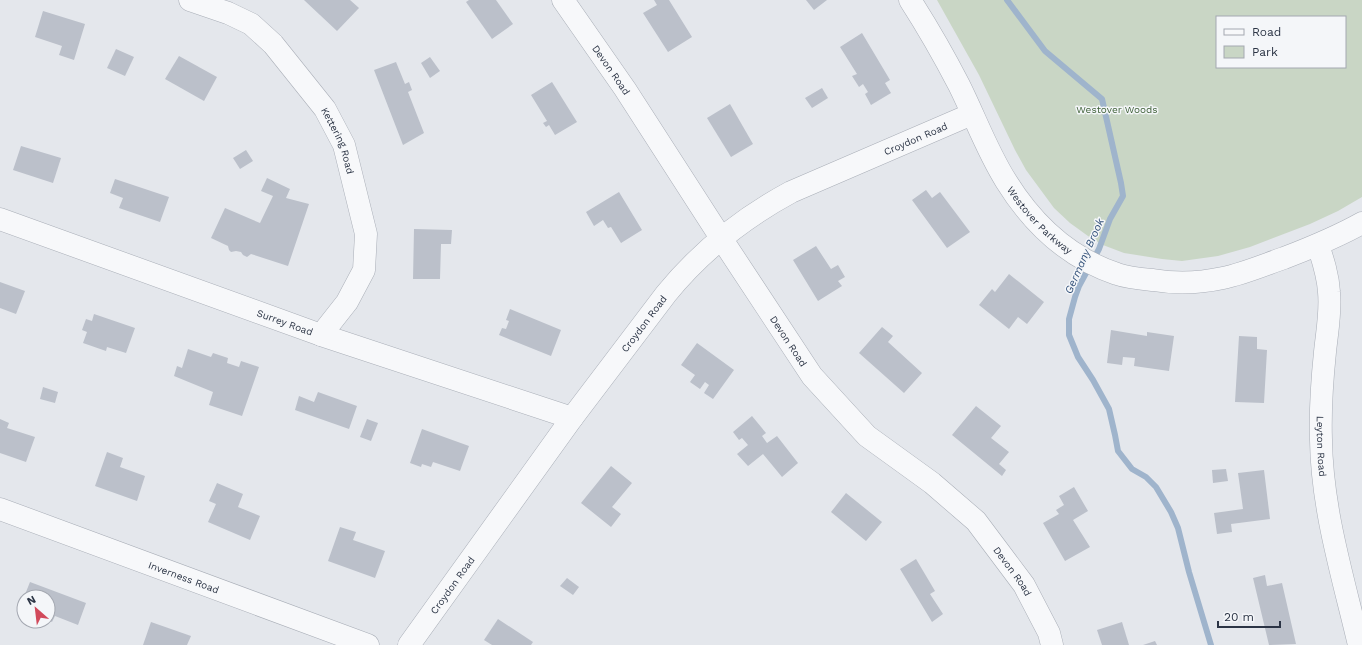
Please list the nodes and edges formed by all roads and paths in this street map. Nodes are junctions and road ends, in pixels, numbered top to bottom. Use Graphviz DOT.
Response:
graph roads {
  1 [pos="190,0"];
  2 [pos="563,0"];
  3 [pos="910,0"];
  4 [pos="972,114"];
  5 [pos="0,219"];
  6 [pos="1362,223"];
  7 [pos="721,238"];
  8 [pos="1318,245"];
  9 [pos="321,335"];
  10 [pos="572,418"];
  11 [pos="0,509"];
  12 [pos="368,645"];
  13 [pos="409,645"];
  14 [pos="1052,645"];
  15 [pos="1360,645"];
  1 -- 9 [label="street, Kettering Road"];
  2 -- 7 [label="street, Devon Road"];
  3 -- 4 [label="street, Westover Parkway"];
  4 -- 7 [label="street, Croydon Road"];
  4 -- 8 [label="street, Westover Parkway"];
  5 -- 9 [label="street, Surrey Road"];
  6 -- 8 [label="street, Westover Parkway"];
  7 -- 10 [label="street, Croydon Road"];
  7 -- 14 [label="street, Devon Road"];
  8 -- 15 [label="street, Leyton Road"];
  9 -- 10 [label="street, Surrey Road"];
  10 -- 13 [label="street, Croydon Road"];
  11 -- 12 [label="street, Inverness Road"];
}
